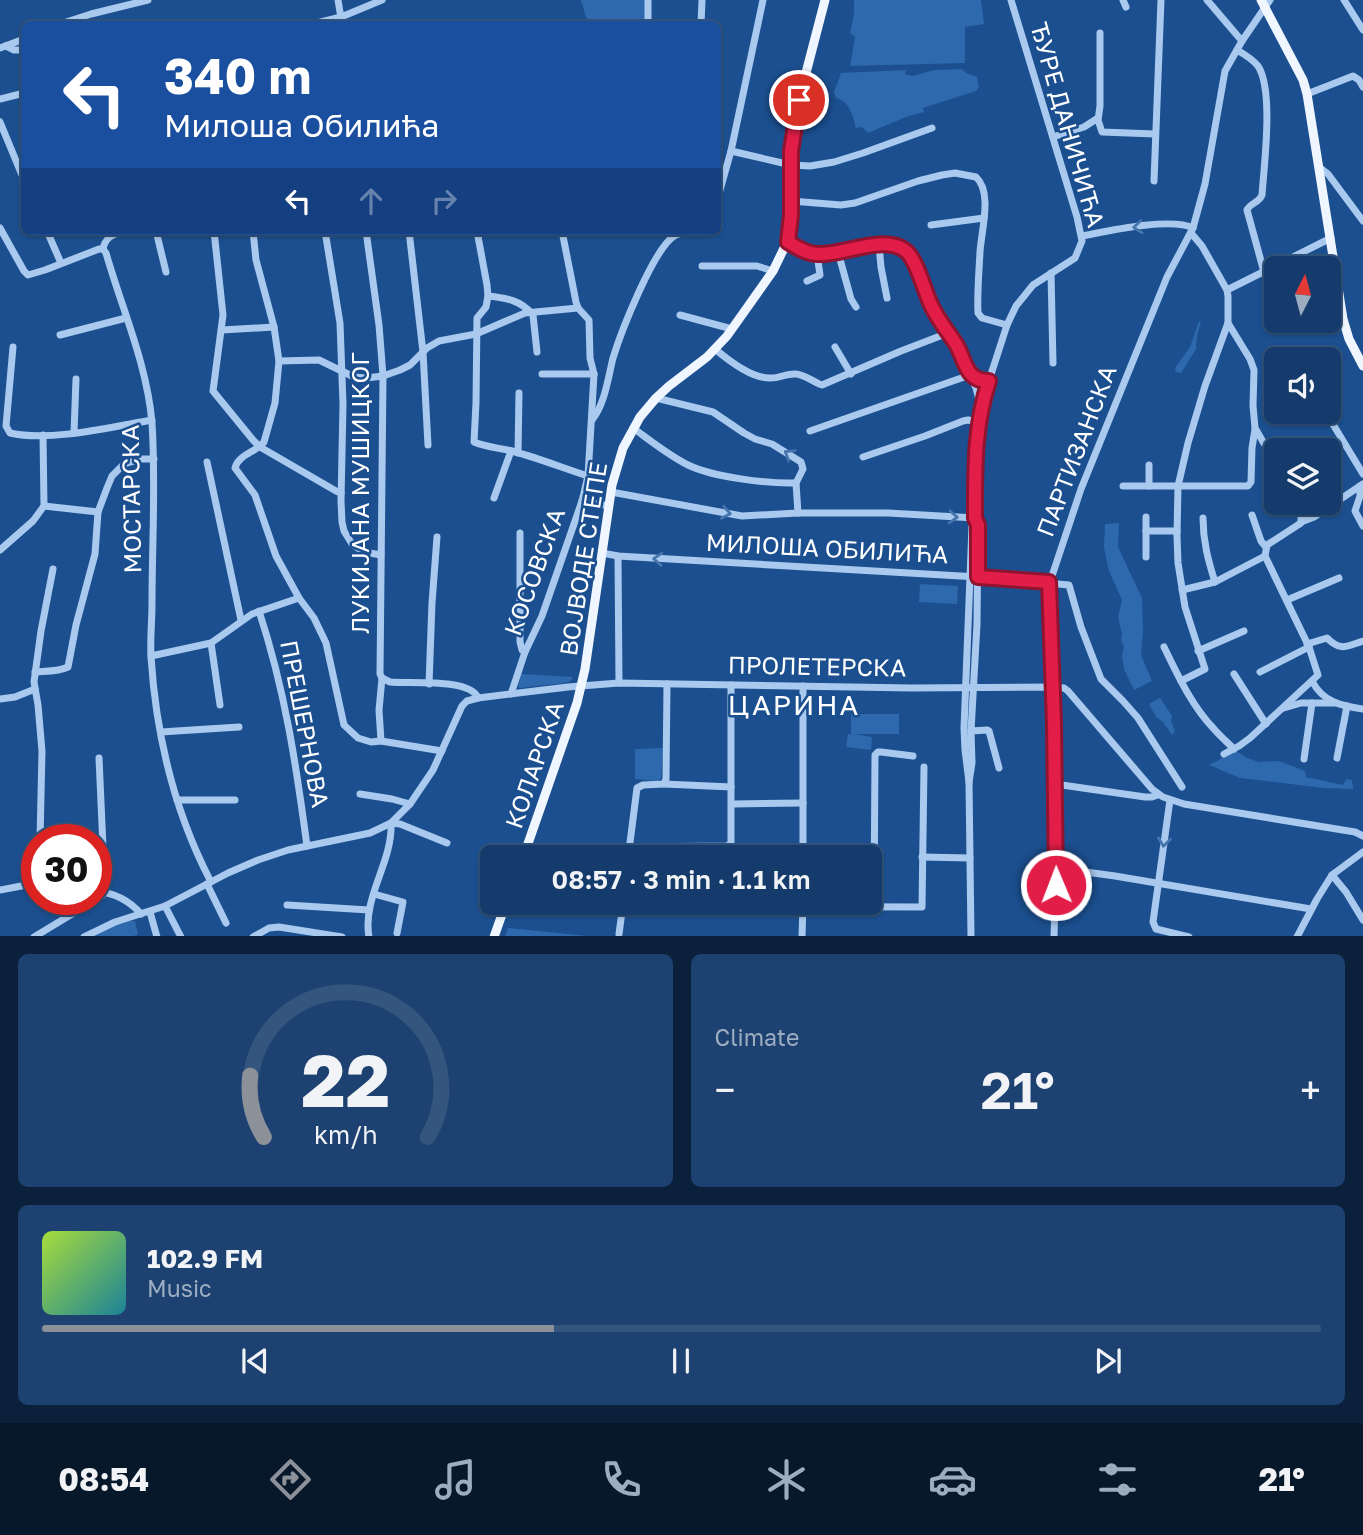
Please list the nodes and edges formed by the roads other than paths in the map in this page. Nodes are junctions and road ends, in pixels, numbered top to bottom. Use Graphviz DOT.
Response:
graph roads {
  1 [pos="148,0"];
  2 [pos="338,0"];
  3 [pos="382,0"];
  4 [pos="648,0"];
  5 [pos="702,0"];
  6 [pos="763,0"];
  7 [pos="825,0"];
  8 [pos="1011,0"];
  9 [pos="1161,0"];
  10 [pos="1207,0"];
  11 [pos="1344,0"];
  12 [pos="1265,2"];
  13 [pos="342,20"];
  14 [pos="70,21"];
  15 [pos="648,21"];
  16 [pos="701,21"];
  17 [pos="1362,27"];
  18 [pos="1101,33"];
  19 [pos="21,40"];
  20 [pos="1242,41"];
  21 [pos="3,47"];
  22 [pos="21,50"];
  23 [pos="1237,50"];
  24 [pos="1363,87"];
  25 [pos="21,94"];
  26 [pos="1307,94"];
  27 [pos="0,99"];
  28 [pos="1098,118"];
  29 [pos="0,122"];
  30 [pos="932,128"];
  31 [pos="1155,134"];
  32 [pos="1053,137"];
  33 [pos="731,151"];
  34 [pos="791,165"];
  35 [pos="1319,167"];
  36 [pos="21,173"];
  37 [pos="1154,181"];
  38 [pos="721,186"];
  39 [pos="791,201"];
  40 [pos="984,218"];
  41 [pos="1363,221"];
  42 [pos="931,225"];
  43 [pos="0,228"];
  44 [pos="1192,231"];
  45 [pos="49,235"];
  46 [pos="112,235"];
  47 [pos="157,235"];
  48 [pos="215,235"];
  49 [pos="254,235"];
  50 [pos="326,235"];
  51 [pos="367,235"];
  52 [pos="409,235"];
  53 [pos="478,235"];
  54 [pos="563,235"];
  55 [pos="673,235"];
  56 [pos="1082,236"];
  57 [pos="1331,238"];
  58 [pos="788,242"];
  59 [pos="879,245"];
  60 [pos="103,249"];
  61 [pos="838,252"];
  62 [pos="817,254"];
  63 [pos="1295,256"];
  64 [pos="61,263"];
  65 [pos="702,266"];
  66 [pos="1264,268"];
  67 [pos="773,271"];
  68 [pos="166,272"];
  69 [pos="1264,272"];
  70 [pos="1051,273"];
  71 [pos="807,281"];
  72 [pos="1227,290"];
  73 [pos="488,296"];
  74 [pos="887,298"];
  75 [pos="856,307"];
  76 [pos="578,308"];
  77 [pos="531,312"];
  78 [pos="680,315"];
  79 [pos="126,318"];
  80 [pos="1228,323"];
  81 [pos="1007,325"];
  82 [pos="274,327"];
  83 [pos="732,329"];
  84 [pos="222,330"];
  85 [pos="948,333"];
  86 [pos="476,334"];
  87 [pos="60,335"];
  88 [pos="13,347"];
  89 [pos="835,347"];
  90 [pos="715,349"];
  91 [pos="423,352"];
  92 [pos="537,352"];
  93 [pos="279,361"];
  94 [pos="1054,363"];
  95 [pos="1363,366"];
  96 [pos="341,372"];
  97 [pos="542,374"];
  98 [pos="594,374"];
  99 [pos="851,374"];
  100 [pos="970,374"];
  101 [pos="383,376"];
  102 [pos="76,379"];
  103 [pos="989,381"];
  104 [pos="519,393"];
  105 [pos="656,398"];
  106 [pos="981,408"];
  107 [pos="152,420"];
  108 [pos="592,421"];
  109 [pos="978,422"];
  110 [pos="1333,424"];
  111 [pos="633,428"];
  112 [pos="1255,428"];
  113 [pos="810,431"];
  114 [pos="74,433"];
  115 [pos="43,435"];
  116 [pos="1264,443"];
  117 [pos="428,445"];
  118 [pos="260,447"];
  119 [pos="515,452"];
  120 [pos="863,457"];
  121 [pos="154,459"];
  122 [pos="207,462"];
  123 [pos="1149,465"];
  124 [pos="1363,474"];
  125 [pos="587,476"];
  126 [pos="796,483"];
  127 [pos="1362,485"];
  128 [pos="1123,486"];
  129 [pos="1149,486"];
  130 [pos="1178,486"];
  131 [pos="611,492"];
  132 [pos="341,493"];
  133 [pos="494,498"];
  134 [pos="582,501"];
  135 [pos="44,506"];
  136 [pos="609,506"];
  137 [pos="98,512"];
  138 [pos="798,513"];
  139 [pos="1252,515"];
  140 [pos="1301,515"];
  141 [pos="1146,517"];
  142 [pos="975,518"];
  143 [pos="1203,518"];
  144 [pos="1301,522"];
  145 [pos="1363,526"];
  146 [pos="1146,531"];
  147 [pos="1177,531"];
  148 [pos="520,533"];
  149 [pos="436,537"];
  150 [pos="1265,546"];
  151 [pos="0,550"];
  152 [pos="602,553"];
  153 [pos="382,555"];
  154 [pos="618,556"];
  155 [pos="1265,556"];
  156 [pos="1146,557"];
  157 [pos="53,569"];
  158 [pos="974,577"];
  159 [pos="1339,578"];
  160 [pos="1049,582"];
  161 [pos="1215,582"];
  162 [pos="1182,590"];
  163 [pos="299,598"];
  164 [pos="1287,600"];
  165 [pos="259,611"];
  166 [pos="241,620"];
  167 [pos="1244,631"];
  168 [pos="1363,641"];
  169 [pos="211,643"];
  170 [pos="1308,646"];
  171 [pos="1164,647"];
  172 [pos="1198,651"];
  173 [pos="525,652"];
  174 [pos="151,656"];
  175 [pos="35,672"];
  176 [pos="1260,672"];
  177 [pos="1234,674"];
  178 [pos="382,678"];
  179 [pos="1181,681"];
  180 [pos="1312,681"];
  181 [pos="619,683"];
  182 [pos="429,684"];
  183 [pos="667,684"];
  184 [pos="459,685"];
  185 [pos="731,685"];
  186 [pos="581,686"];
  187 [pos="803,686"];
  188 [pos="1053,687"];
  189 [pos="970,688"];
  190 [pos="35,689"];
  191 [pos="511,694"];
  192 [pos="478,698"];
  193 [pos="0,699"];
  194 [pos="467,701"];
  195 [pos="1312,703"];
  196 [pos="1335,703"];
  197 [pos="220,705"];
  198 [pos="1347,706"];
  199 [pos="1363,709"];
  200 [pos="1280,710"];
  201 [pos="1265,724"];
  202 [pos="239,727"];
  203 [pos="971,731"];
  204 [pos="161,732"];
  205 [pos="381,741"];
  206 [pos="1234,749"];
  207 [pos="442,751"];
  208 [pos="1224,754"];
  209 [pos="913,756"];
  210 [pos="99,758"];
  211 [pos="1337,758"];
  212 [pos="1304,759"];
  213 [pos="924,767"];
  214 [pos="999,768"];
  215 [pos="970,782"];
  216 [pos="664,783"];
  217 [pos="1055,784"];
  218 [pos="731,787"];
  219 [pos="1182,787"];
  220 [pos="360,794"];
  221 [pos="1158,794"];
  222 [pos="177,800"];
  223 [pos="235,800"];
  224 [pos="1170,800"];
  225 [pos="803,803"];
  226 [pos="410,804"];
  227 [pos="732,804"];
  228 [pos="391,823"];
  229 [pos="40,824"];
  230 [pos="102,824"];
  231 [pos="1362,835"];
  232 [pos="447,844"];
  233 [pos="528,845"];
  234 [pos="629,845"];
  235 [pos="730,845"];
  236 [pos="803,845"];
  237 [pos="874,845"];
  238 [pos="307,846"];
  239 [pos="1363,852"];
  240 [pos="922,857"];
  241 [pos="970,858"];
  242 [pos="1056,868"];
  243 [pos="1332,875"];
  244 [pos="209,883"];
  245 [pos="1158,883"];
  246 [pos="21,886"];
  247 [pos="0,890"];
  248 [pos="374,894"];
  249 [pos="112,895"];
  250 [pos="1363,900"];
  251 [pos="1354,904"];
  252 [pos="287,905"];
  253 [pos="165,906"];
  254 [pos="882,907"];
  255 [pos="1311,909"];
  256 [pos="369,910"];
  257 [pos="150,912"];
  258 [pos="141,914"];
  259 [pos="71,915"];
  260 [pos="502,915"];
  261 [pos="622,915"];
  262 [pos="803,915"];
  263 [pos="1363,920"];
  264 [pos="226,923"];
  265 [pos="397,933"];
  266 [pos="619,934"];
  267 [pos="1302,935"];
  268 [pos="34,936"];
  269 [pos="84,936"];
  270 [pos="158,936"];
  271 [pos="181,936"];
  272 [pos="253,936"];
  273 [pos="342,936"];
  274 [pos="369,936"];
  275 [pos="494,936"];
  276 [pos="802,936"];
  277 [pos="971,936"];
  278 [pos="1054,936"];
  279 [pos="1189,936"];
  1 -- 14 [label="street"];
  2 -- 13 [label="street"];
  3 -- 13 [label="street"];
  4 -- 15 [label="street"];
  5 -- 16 [label="street"];
  6 -- 33 [label="street"];
  7 -- 34 [label="main road, ВОЈВОДЕ СТЕПЕ"];
  8 -- 32 [label="street, ЂУРЕ ДАНИЧИЋА"];
  9 -- 31 [label="street"];
  10 -- 20 [label="street"];
  11 -- 17 [label="street"];
  12 -- 20 [label="street, ПАРТИЗАНСКА"];
  12 -- 26 [label="main road"];
  18 -- 28 [label="street"];
  19 -- 21 [label="street"];
  20 -- 23 [label="street, ПАРТИЗАНСКА"];
  21 -- 22 [label="street"];
  23 -- 44 [label="street, ПАРТИЗАНСКА"];
  23 -- 66 [label="street"];
  24 -- 26 [label="street"];
  25 -- 27 [label="street"];
  26 -- 35 [label="main road"];
  28 -- 31 [label="street"];
  28 -- 32 [label="street"];
  29 -- 36 [label="street"];
  30 -- 34 [label="street"];
  31 -- 37 [label="street"];
  32 -- 56 [label="street, ЂУРЕ ДАНИЧИЋА"];
  33 -- 34 [label="street"];
  33 -- 38 [label="street"];
  34 -- 39 [label="main road, ВОЈВОДЕ СТЕПЕ"];
  35 -- 41 [label="street"];
  35 -- 57 [label="main road"];
  39 -- 40 [label="street"];
  39 -- 58 [label="main road, ВОЈВОДЕ СТЕПЕ"];
  40 -- 42 [label="street"];
  40 -- 81 [label="street"];
  43 -- 64 [label="street"];
  44 -- 56 [label="street, one-way"];
  44 -- 72 [label="street"];
  44 -- 160 [label="street, ПАРТИЗАНСКА"];
  45 -- 64 [label="street"];
  46 -- 60 [label="street"];
  47 -- 68 [label="street"];
  48 -- 84 [label="street"];
  49 -- 82 [label="street"];
  50 -- 96 [label="street"];
  51 -- 101 [label="street, ЛУКИЈАНА МУШИЦКОГ"];
  52 -- 91 [label="street"];
  53 -- 73 [label="street"];
  54 -- 76 [label="street, КОСОВСКА"];
  55 -- 108 [label="street, КОСОВСКА"];
  56 -- 70 [label="street, ЂУРЕ ДАНИЧИЋА"];
  57 -- 63 [label="street"];
  57 -- 95 [label="main road"];
  58 -- 62 [label="street"];
  58 -- 67 [label="main road, ВОЈВОДЕ СТЕПЕ"];
  59 -- 61 [label="street"];
  59 -- 74 [label="street"];
  59 -- 85 [label="street"];
  60 -- 64 [label="street"];
  60 -- 79 [label="street, МОСТАРСКА"];
  61 -- 62 [label="street"];
  61 -- 75 [label="street"];
  62 -- 71 [label="street"];
  65 -- 67 [label="street"];
  67 -- 83 [label="main road, ВОЈВОДЕ СТЕПЕ"];
  69 -- 72 [label="street"];
  70 -- 81 [label="street, ЂУРЕ ДАНИЧИЋА"];
  70 -- 94 [label="street"];
  72 -- 80 [label="street"];
  73 -- 77 [label="street"];
  73 -- 86 [label="street"];
  76 -- 77 [label="street"];
  76 -- 98 [label="street, КОСОВСКА"];
  77 -- 86 [label="street"];
  77 -- 92 [label="street"];
  78 -- 83 [label="street"];
  79 -- 87 [label="street"];
  79 -- 107 [label="street, МОСТАРСКА"];
  80 -- 112 [label="street"];
  80 -- 130 [label="street"];
  81 -- 103 [label="street, ЂУРЕ ДАНИЧИЋА"];
  82 -- 84 [label="street"];
  82 -- 93 [label="street"];
  83 -- 90 [label="main road, ВОЈВОДЕ СТЕПЕ"];
  84 -- 118 [label="street"];
  85 -- 99 [label="street"];
  85 -- 100 [label="street"];
  86 -- 91 [label="street"];
  86 -- 119 [label="street"];
  88 -- 115 [label="street"];
  89 -- 99 [label="street"];
  90 -- 99 [label="street"];
  90 -- 105 [label="main road, ВОЈВОДЕ СТЕПЕ"];
  91 -- 101 [label="street"];
  91 -- 117 [label="street"];
  93 -- 96 [label="street"];
  93 -- 118 [label="street"];
  96 -- 101 [label="street"];
  96 -- 132 [label="street"];
  97 -- 98 [label="street"];
  98 -- 108 [label="street, КОСОВСКА"];
  100 -- 103 [label="street"];
  100 -- 106 [label="street"];
  100 -- 113 [label="street"];
  101 -- 153 [label="street, ЛУКИЈАНА МУШИЦКОГ"];
  102 -- 114 [label="street"];
  103 -- 106 [label="street, ЂУРЕ ДАНИЧИЋА"];
  104 -- 119 [label="street"];
  105 -- 111 [label="main road, ВОЈВОДЕ СТЕПЕ"];
  126 -- 105 [label="street, one-way"];
  106 -- 109 [label="street, ЂУРЕ ДАНИЧИЋА"];
  107 -- 114 [label="street"];
  107 -- 121 [label="street, МОСТАРСКА"];
  108 -- 125 [label="street, КОСОВСКА"];
  109 -- 120 [label="street"];
  109 -- 142 [label="street, ЂУРЕ ДАНИЧИЋА"];
  110 -- 124 [label="street"];
  111 -- 126 [label="street"];
  111 -- 131 [label="main road, ВОЈВОДЕ СТЕПЕ"];
  112 -- 116 [label="street"];
  112 -- 130 [label="street"];
  114 -- 115 [label="street"];
  115 -- 135 [label="street"];
  118 -- 132 [label="street"];
  118 -- 163 [label="street"];
  119 -- 125 [label="street"];
  119 -- 133 [label="street"];
  121 -- 137 [label="street"];
  121 -- 174 [label="street, МОСТАРСКА"];
  122 -- 166 [label="street"];
  123 -- 129 [label="street"];
  125 -- 134 [label="street, КОСОВСКА"];
  126 -- 138 [label="street"];
  127 -- 144 [label="street"];
  127 -- 145 [label="street"];
  128 -- 129 [label="street"];
  129 -- 130 [label="street"];
  130 -- 147 [label="street"];
  131 -- 136 [label="main road, ВОЈВОДЕ СТЕПЕ"];
  131 -- 138 [label="street, one-way"];
  132 -- 153 [label="street"];
  134 -- 136 [label="street"];
  134 -- 173 [label="street, КОСОВСКА"];
  135 -- 137 [label="street"];
  135 -- 151 [label="street"];
  136 -- 152 [label="main road, ВОЈВОДЕ СТЕПЕ"];
  137 -- 175 [label="street"];
  138 -- 142 [label="street, one-way"];
  139 -- 150 [label="street"];
  140 -- 144 [label="street"];
  141 -- 146 [label="street"];
  142 -- 158 [label="street, ЂУРЕ ДАНИЧИЋА"];
  143 -- 161 [label="street"];
  144 -- 150 [label="street"];
  146 -- 147 [label="street"];
  146 -- 156 [label="street"];
  147 -- 162 [label="street"];
  148 -- 173 [label="street"];
  149 -- 182 [label="street"];
  150 -- 155 [label="street"];
  152 -- 154 [label="street, МИЛОША ОБИЛИЋА"];
  152 -- 186 [label="main road, ВОЈВОДЕ СТЕПЕ"];
  153 -- 178 [label="street, ЛУКИЈАНА МУШИЦКОГ"];
  158 -- 154 [label="street, МИЛОША ОБИЛИЋА, one-way"];
  154 -- 181 [label="street, ВОЈВОДЕ СТЕПЕ"];
  155 -- 161 [label="street"];
  155 -- 164 [label="street"];
  157 -- 175 [label="street"];
  158 -- 160 [label="street, МИЛОША ОБИЛИЋА"];
  158 -- 189 [label="street, ЂУРЕ ДАНИЧИЋА"];
  159 -- 164 [label="street"];
  160 -- 188 [label="street, ПАРТИЗАНСКА"];
  160 -- 219 [label="street"];
  161 -- 162 [label="street"];
  162 -- 172 [label="street"];
  163 -- 165 [label="street"];
  163 -- 205 [label="street"];
  164 -- 170 [label="street"];
  165 -- 166 [label="street"];
  165 -- 238 [label="street, ПРЕШЕРНОВА"];
  166 -- 169 [label="street"];
  167 -- 172 [label="street"];
  168 -- 170 [label="street"];
  169 -- 174 [label="street"];
  169 -- 197 [label="street"];
  170 -- 176 [label="street"];
  170 -- 180 [label="street"];
  171 -- 179 [label="street"];
  172 -- 179 [label="street"];
  173 -- 191 [label="street, КОСОВСКА"];
  174 -- 204 [label="street, МОСТАРСКА"];
  175 -- 190 [label="street"];
  177 -- 201 [label="street"];
  178 -- 182 [label="street"];
  178 -- 205 [label="street, ЛУКИЈАНА МУШИЦКОГ"];
  179 -- 206 [label="street"];
  180 -- 196 [label="street"];
  180 -- 200 [label="street"];
  181 -- 183 [label="street, ПРОЛЕТЕРСКА"];
  181 -- 186 [label="street, ПРОЛЕТЕРСКА"];
  182 -- 184 [label="street"];
  183 -- 185 [label="street, ПРОЛЕТЕРСКА"];
  183 -- 216 [label="street"];
  184 -- 192 [label="street"];
  184 -- 194 [label="street"];
  185 -- 187 [label="street, ПРОЛЕТЕРСКА"];
  185 -- 218 [label="street"];
  186 -- 191 [label="street, ПРОЛЕТЕРСКА"];
  186 -- 233 [label="main road, КОЛАРСКА"];
  187 -- 189 [label="street, ПРОЛЕТЕРСКА"];
  187 -- 225 [label="street"];
  188 -- 189 [label="street, ПРОЛЕТЕРСКА"];
  188 -- 217 [label="street, ПАРТИЗАНСКА"];
  188 -- 221 [label="street"];
  189 -- 203 [label="street, ЂУРЕ ДАНИЧИЋА"];
  189 -- 215 [label="street, ЂУРЕ ДАНИЧИЋА"];
  190 -- 193 [label="street"];
  190 -- 229 [label="street"];
  191 -- 192 [label="street, ПРОЛЕТЕРСКА"];
  192 -- 194 [label="street, ПРОЛЕТЕРСКА"];
  194 -- 207 [label="street"];
  195 -- 196 [label="street"];
  195 -- 200 [label="street"];
  195 -- 212 [label="street"];
  196 -- 198 [label="street"];
  198 -- 199 [label="street"];
  198 -- 211 [label="street"];
  200 -- 201 [label="street"];
  201 -- 206 [label="street"];
  202 -- 204 [label="street"];
  203 -- 214 [label="street"];
  203 -- 215 [label="street, ЂУРЕ ДАНИЧИЋА"];
  204 -- 222 [label="street, МОСТАРСКА"];
  205 -- 207 [label="street"];
  206 -- 208 [label="street"];
  207 -- 226 [label="street"];
  209 -- 237 [label="street"];
  210 -- 230 [label="street"];
  213 -- 240 [label="street"];
  215 -- 241 [label="street, ЂУРЕ ДАНИЧИЋА"];
  216 -- 218 [label="street"];
  216 -- 234 [label="street"];
  217 -- 221 [label="street"];
  217 -- 242 [label="street, ПАРТИЗАНСКА"];
  218 -- 227 [label="street"];
  220 -- 226 [label="street"];
  221 -- 224 [label="street"];
  222 -- 223 [label="street"];
  222 -- 244 [label="street, МОСТАРСКА"];
  224 -- 231 [label="street"];
  224 -- 245 [label="street, one-way"];
  225 -- 227 [label="street"];
  225 -- 236 [label="street"];
  226 -- 228 [label="street"];
  227 -- 235 [label="street"];
  228 -- 232 [label="street"];
  228 -- 238 [label="street"];
  228 -- 248 [label="street"];
  238 -- 244 [label="street"];
  239 -- 243 [label="street"];
  240 -- 241 [label="street"];
  240 -- 254 [label="street"];
  241 -- 277 [label="street, ЂУРЕ ДАНИЧИЋА"];
  242 -- 245 [label="street"];
  242 -- 278 [label="street, ПАРТИЗАНСКА"];
  243 -- 251 [label="street"];
  243 -- 255 [label="street"];
  244 -- 253 [label="street"];
  244 -- 264 [label="street, МОСТАРСКА"];
  245 -- 255 [label="street"];
  245 -- 279 [label="street"];
  246 -- 247 [label="street"];
  248 -- 256 [label="street"];
  248 -- 265 [label="street"];
  249 -- 258 [label="street"];
  250 -- 251 [label="street"];
  251 -- 263 [label="street"];
  252 -- 256 [label="street"];
  253 -- 257 [label="street"];
  253 -- 271 [label="street"];
  255 -- 267 [label="street"];
  256 -- 274 [label="street"];
  257 -- 258 [label="street"];
  257 -- 270 [label="street"];
  258 -- 269 [label="street"];
  259 -- 268 [label="street"];
  260 -- 275 [label="main road"];
  261 -- 266 [label="street"];
  262 -- 276 [label="street"];
  272 -- 273 [label="street"];
}
